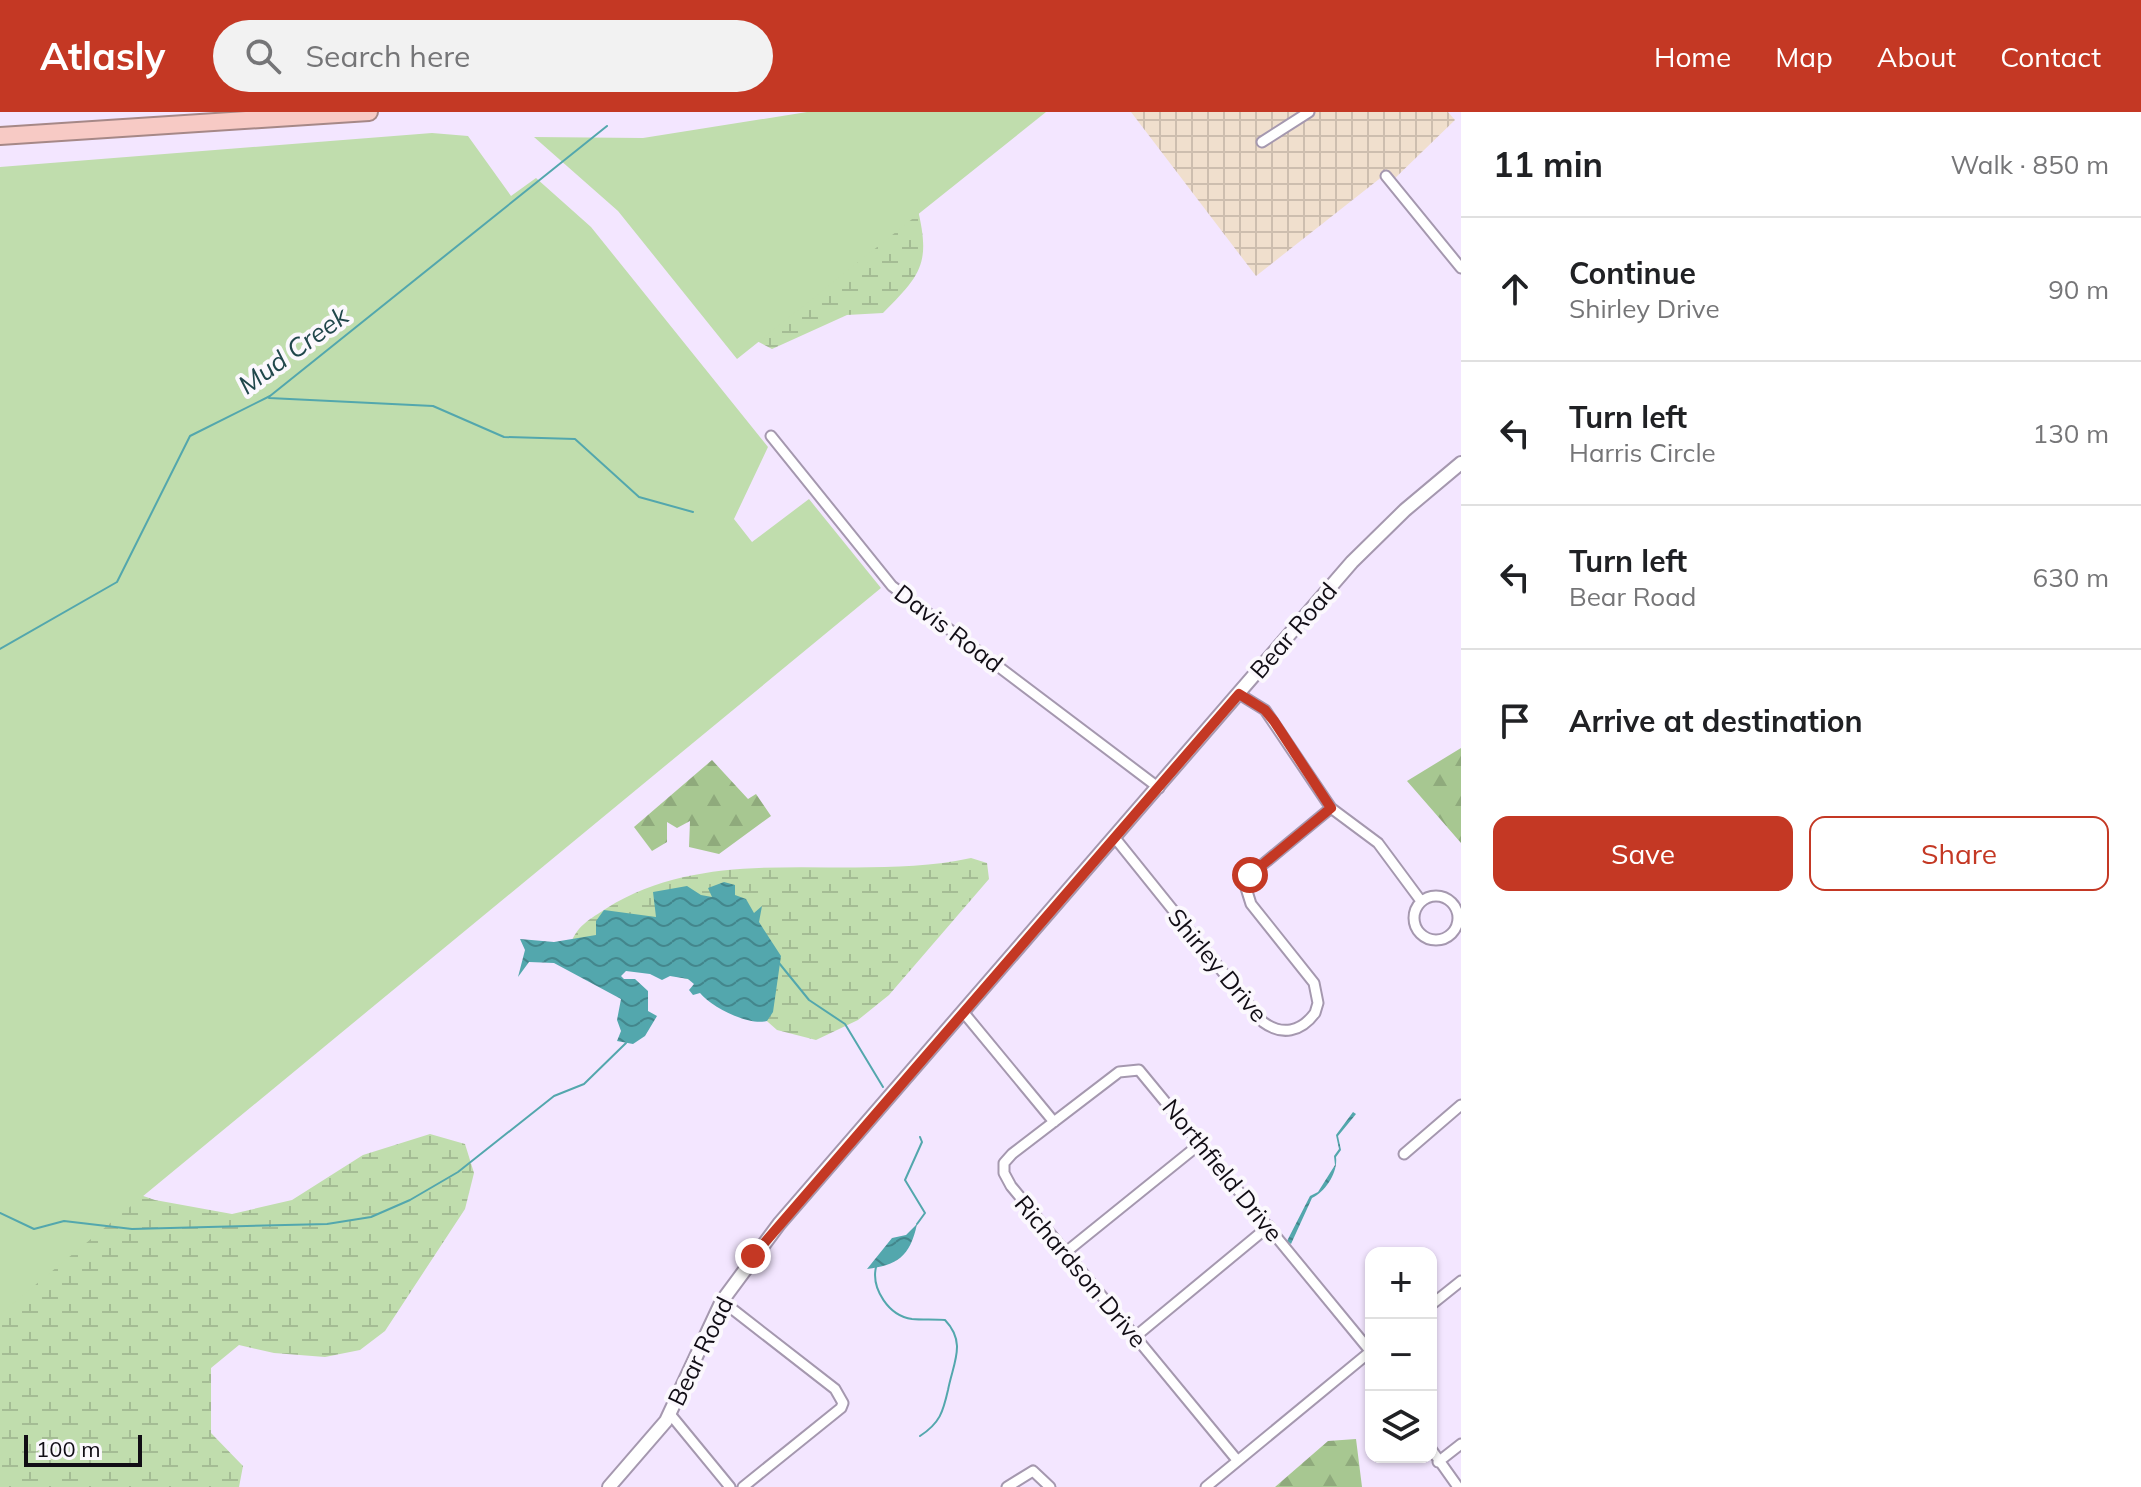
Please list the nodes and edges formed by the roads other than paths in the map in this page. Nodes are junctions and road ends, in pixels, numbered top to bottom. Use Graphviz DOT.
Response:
graph roads {
  1 [pos="369,112"];
  2 [pos="1309,112"];
  3 [pos="0,136"];
  4 [pos="1262,142"];
  5 [pos="1386,176"];
  6 [pos="1461,268"];
  7 [pos="771,436"];
  8 [pos="1461,463"];
  9 [pos="1239,694"];
  10 [pos="1159,788"];
  11 [pos="1331,808"];
  12 [pos="1115,838"];
  13 [pos="1421,901"];
  14 [pos="964,1013"];
  15 [pos="1461,1105"];
  16 [pos="1054,1122"];
  17 [pos="1201,1143"];
  18 [pos="1404,1154"];
  19 [pos="1269,1226"];
  20 [pos="1066,1252"];
  21 [pos="1461,1281"];
  22 [pos="1437,1300"];
  23 [pos="722,1301"];
  24 [pos="1136,1336"];
  25 [pos="1365,1345"];
  26 [pos="1365,1357"];
  27 [pos="670,1414"];
  28 [pos="1461,1444"];
  29 [pos="1237,1460"];
  30 [pos="1438,1462"];
  31 [pos="609,1487"];
  32 [pos="730,1487"];
  33 [pos="743,1487"];
  34 [pos="1007,1487"];
  35 [pos="1050,1487"];
  36 [pos="1206,1487"];
  37 [pos="1458,1487"];
  1 -- 3 [label="highway"];
  2 -- 4 [label="street"];
  5 -- 6 [label="street"];
  7 -- 10 [label="street, Davis Road"];
  8 -- 9 [label="main road, Bear Road"];
  9 -- 10 [label="main road, Bear Road"];
  9 -- 11 [label="street"];
  10 -- 12 [label="main road, Bear Road"];
  11 -- 12 [label="street, Shirley Drive"];
  11 -- 13 [label="street"];
  12 -- 14 [label="main road, Bear Road"];
  13 -- 13 [label="street"];
  14 -- 16 [label="street"];
  14 -- 23 [label="main road, Bear Road"];
  15 -- 18 [label="street"];
  16 -- 17 [label="street, Northfield Drive"];
  16 -- 20 [label="street, Richardson Drive"];
  17 -- 19 [label="street, Northfield Drive"];
  17 -- 20 [label="street"];
  19 -- 24 [label="street"];
  19 -- 25 [label="street, Northfield Drive"];
  20 -- 24 [label="street, Richardson Drive"];
  21 -- 22 [label="street"];
  23 -- 27 [label="main road, Bear Road"];
  23 -- 33 [label="street"];
  24 -- 29 [label="street, Richardson Drive"];
  26 -- 29 [label="street"];
  27 -- 31 [label="main road, Bear Road"];
  27 -- 32 [label="street"];
  28 -- 30 [label="street"];
  29 -- 36 [label="street"];
  30 -- 37 [label="street"];
  34 -- 35 [label="street"];
}
